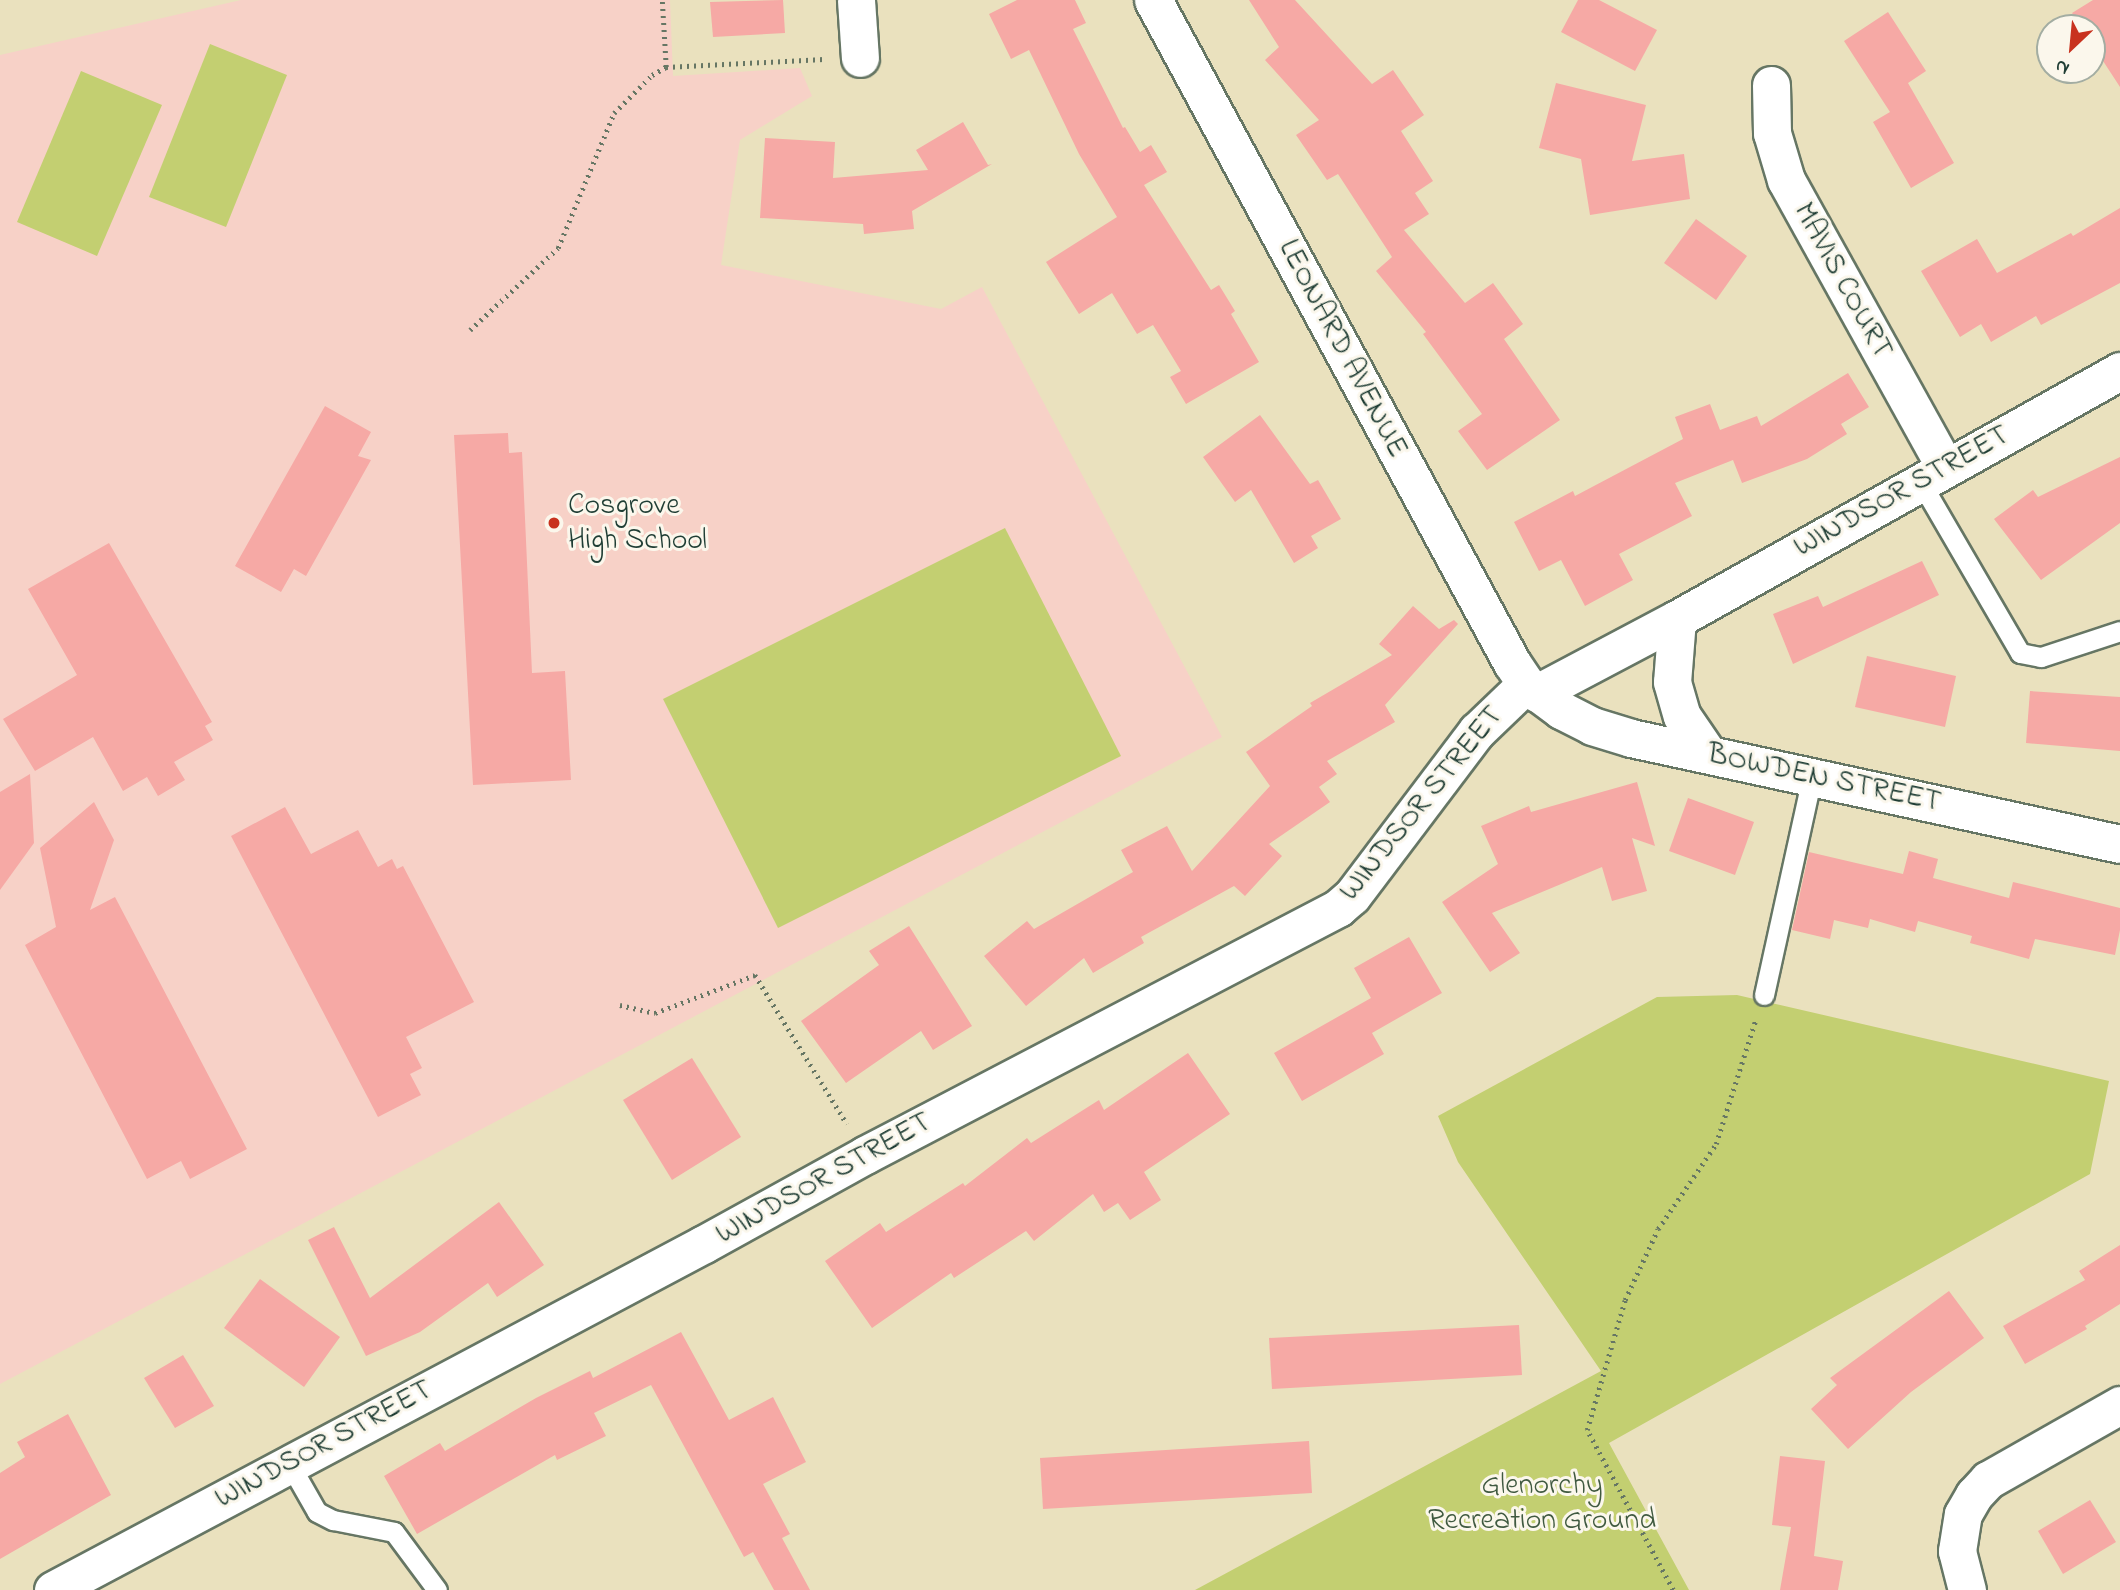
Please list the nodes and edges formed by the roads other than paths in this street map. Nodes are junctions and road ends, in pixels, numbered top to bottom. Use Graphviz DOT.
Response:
graph roads {
  1 [pos="856,0"];
  2 [pos="1153,0"];
  3 [pos="860,58"];
  4 [pos="1771,85"];
  5 [pos="2120,371"];
  6 [pos="1933,474"];
  7 [pos="1677,619"];
  8 [pos="2120,631"];
  9 [pos="1532,688"];
  10 [pos="1708,754"];
  11 [pos="1812,776"];
  12 [pos="2120,844"];
  13 [pos="1764,995"];
  14 [pos="2120,1405"];
  15 [pos="289,1463"];
  16 [pos="53,1590"];
  17 [pos="437,1590"];
  18 [pos="1968,1590"];
  1 -- 3 [label="street"];
  2 -- 9 [label="street, LEONARD AVENUE"];
  4 -- 6 [label="street, MAVIS COURT"];
  5 -- 6 [label="street, WINDSOR STREET"];
  6 -- 7 [label="street, WINDSOR STREET"];
  6 -- 8 [label="lane"];
  7 -- 9 [label="street, WINDSOR STREET"];
  7 -- 10 [label="street"];
  9 -- 10 [label="street, BOWDEN STREET"];
  9 -- 15 [label="street, WINDSOR STREET"];
  10 -- 11 [label="street, BOWDEN STREET"];
  11 -- 12 [label="street, BOWDEN STREET"];
  11 -- 13 [label="lane"];
  14 -- 18 [label="street"];
  15 -- 16 [label="street, WINDSOR STREET"];
  15 -- 17 [label="lane"];
}
